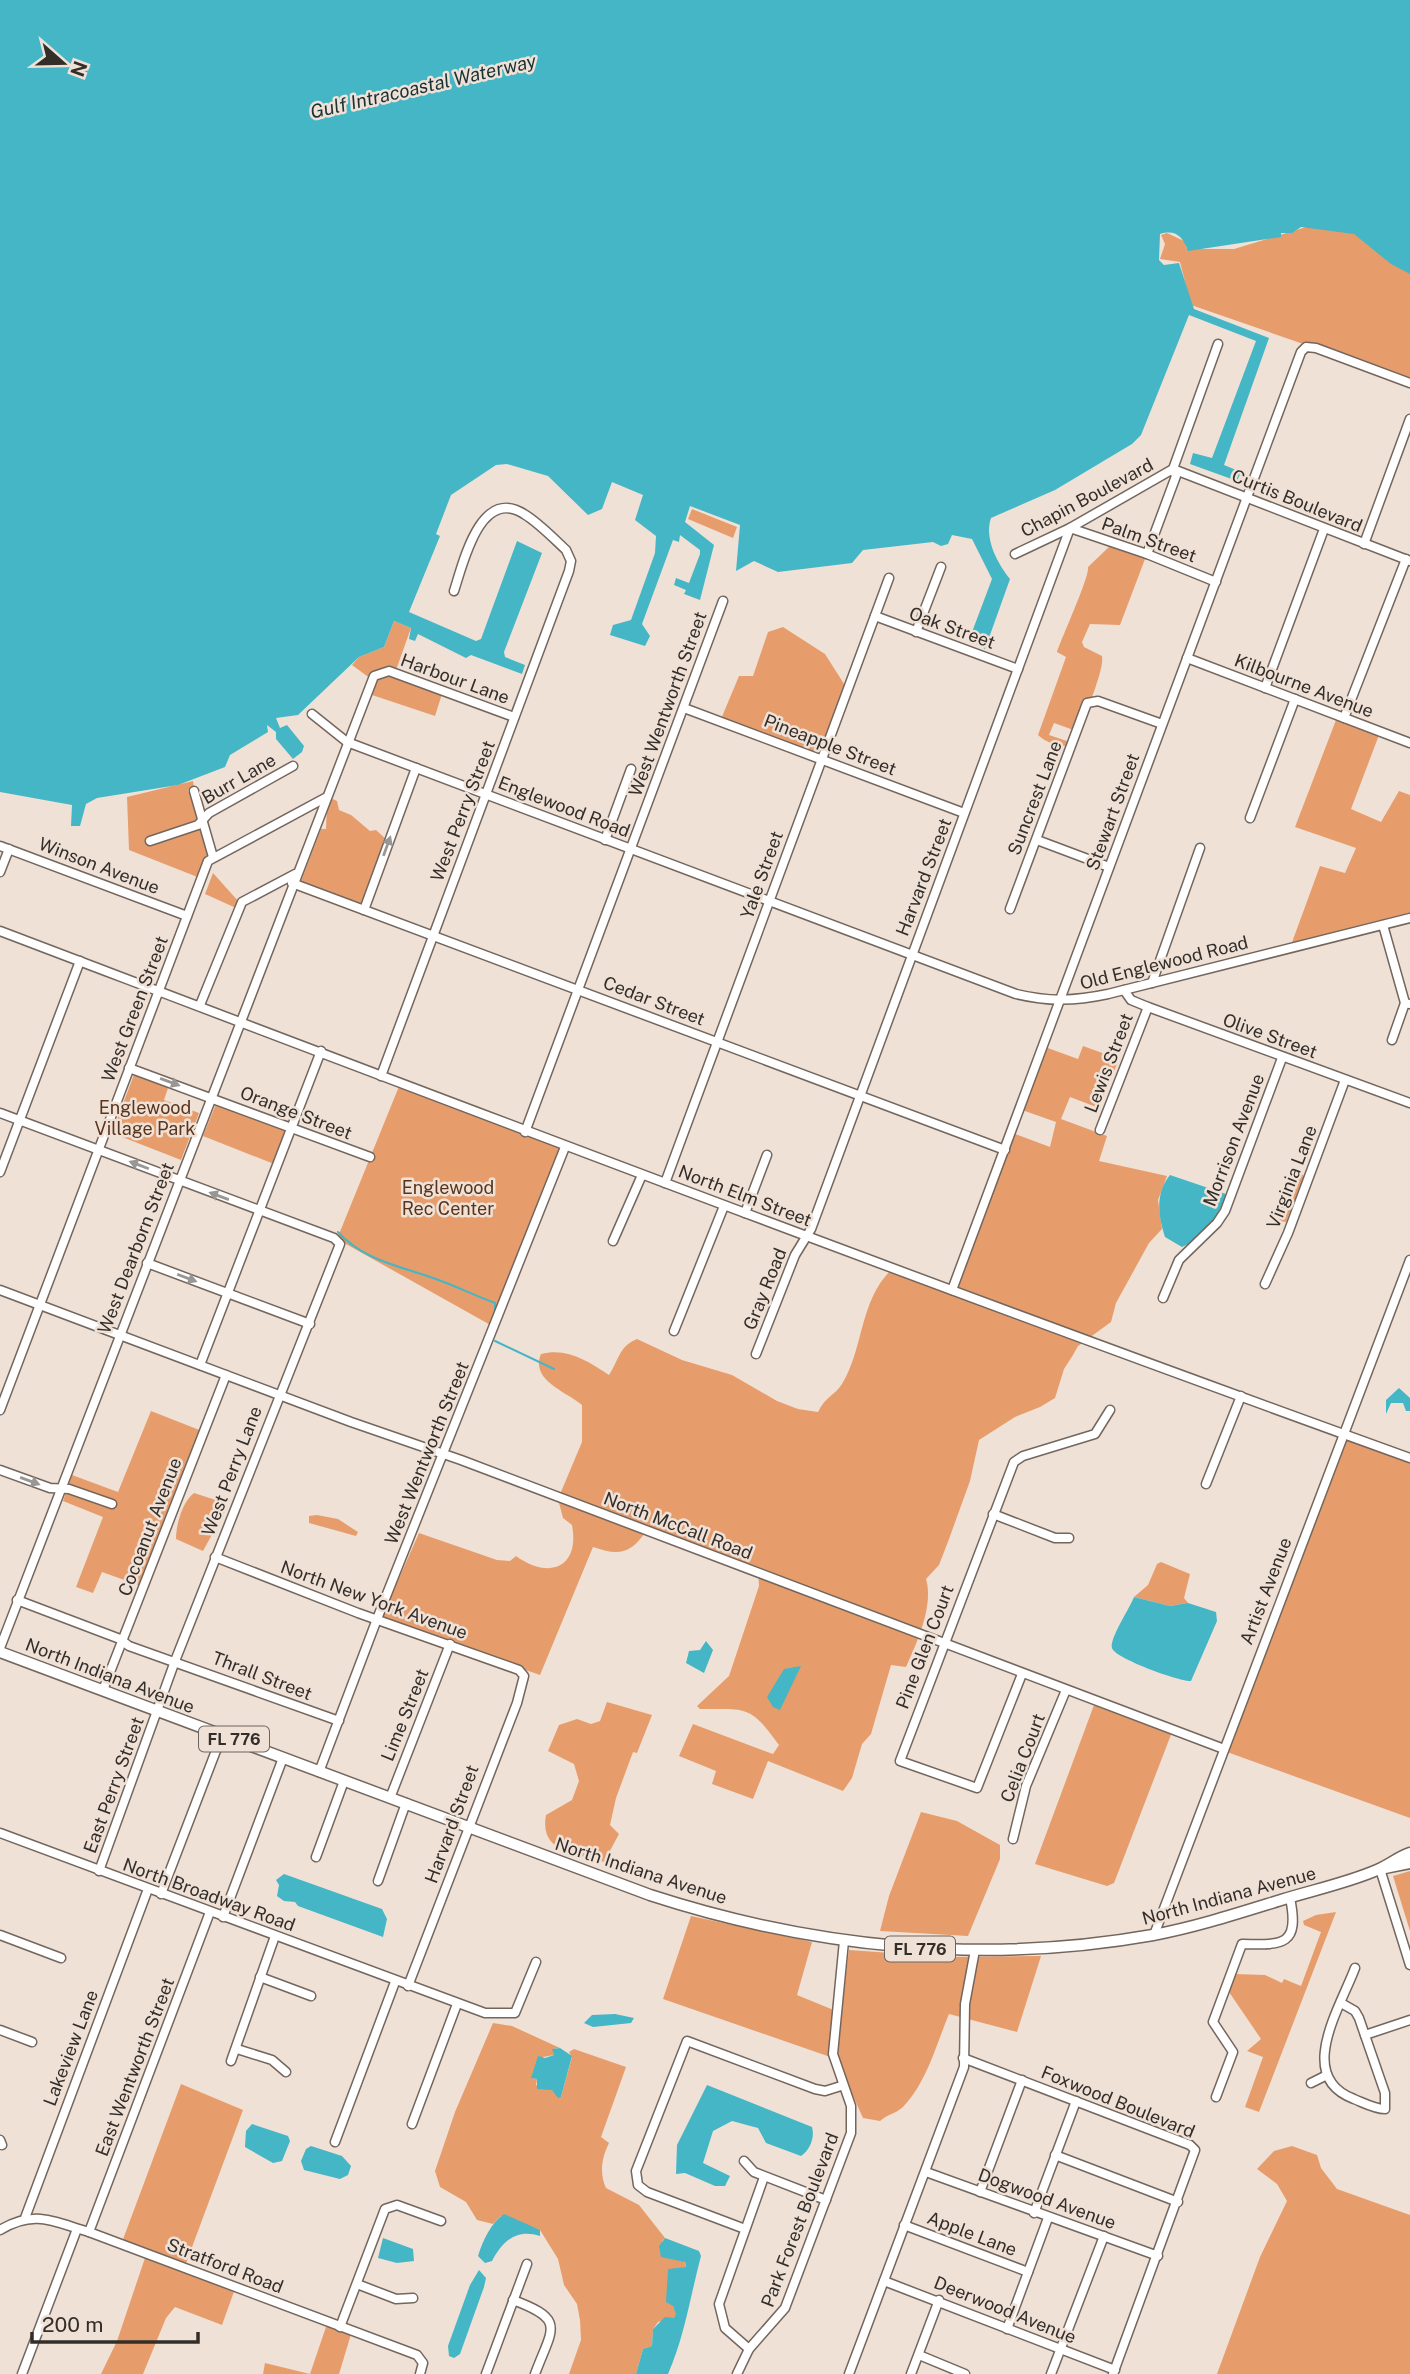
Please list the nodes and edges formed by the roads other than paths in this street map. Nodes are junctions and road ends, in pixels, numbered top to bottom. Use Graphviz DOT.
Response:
graph roads {
  1 [pos="1219,344"];
  2 [pos="1410,383"];
  3 [pos="1410,419"];
  4 [pos="1173,469"];
  5 [pos="1248,499"];
  6 [pos="1070,528"];
  7 [pos="1324,529"];
  8 [pos="1364,544"];
  9 [pos="1015,554"];
  10 [pos="1147,554"];
  11 [pos="1408,560"];
  12 [pos="941,567"];
  13 [pos="889,578"];
  14 [pos="1216,582"];
  15 [pos="454,591"];
  16 [pos="723,601"];
  17 [pos="875,617"];
  18 [pos="916,632"];
  19 [pos="1187,658"];
  20 [pos="1018,669"];
  21 [pos="385,670"];
  22 [pos="1265,688"];
  23 [pos="1295,699"];
  24 [pos="684,708"];
  25 [pos="312,714"];
  26 [pos="514,717"];
  27 [pos="1344,718"];
  28 [pos="1162,724"];
  29 [pos="347,742"];
  30 [pos="1410,743"];
  31 [pos="822,759"];
  32 [pos="293,766"];
  33 [pos="416,768"];
  34 [pos="631,769"];
  35 [pos="194,791"];
  36 [pos="486,795"];
  37 [pos="325,798"];
  38 [pos="964,813"];
  39 [pos="1250,818"];
  40 [pos="201,820"];
  41 [pos="606,840"];
  42 [pos="1037,840"];
  43 [pos="150,841"];
  44 [pos="4,848"];
  45 [pos="1200,848"];
  46 [pos="630,849"];
  47 [pos="213,857"];
  48 [pos="1109,867"];
  49 [pos="0,872"];
  50 [pos="296,874"];
  51 [pos="292,883"];
  52 [pos="770,901"];
  53 [pos="1010,909"];
  54 [pos="364,910"];
  55 [pos="187,916"];
  56 [pos="1410,918"];
  57 [pos="1383,925"];
  58 [pos="1,933"];
  59 [pos="433,936"];
  60 [pos="911,954"];
  61 [pos="80,961"];
  62 [pos="1152,983"];
  63 [pos="577,989"];
  64 [pos="1124,990"];
  65 [pos="159,991"];
  66 [pos="1060,1002"];
  67 [pos="1407,1003"];
  68 [pos="200,1005"];
  69 [pos="1148,1007"];
  70 [pos="240,1020"];
  71 [pos="1392,1040"];
  72 [pos="718,1042"];
  73 [pos="321,1051"];
  74 [pos="1282,1058"];
  75 [pos="130,1068"];
  76 [pos="381,1076"];
  77 [pos="1345,1080"];
  78 [pos="859,1096"];
  79 [pos="210,1097"];
  80 [pos="1410,1103"];
  81 [pos="0,1113"];
  82 [pos="20,1120"];
  83 [pos="291,1128"];
  84 [pos="1100,1130"];
  85 [pos="526,1132"];
  86 [pos="565,1147"];
  87 [pos="100,1150"];
  88 [pos="1005,1150"];
  89 [pos="767,1155"];
  90 [pos="370,1157"];
  91 [pos="0,1172"];
  92 [pos="642,1175"];
  93 [pos="178,1181"];
  94 [pos="665,1183"];
  95 [pos="724,1206"];
  96 [pos="259,1210"];
  97 [pos="745,1213"];
  98 [pos="804,1236"];
  99 [pos="613,1241"];
  100 [pos="1410,1260"];
  101 [pos="147,1263"];
  102 [pos="1406,1279"];
  103 [pos="1265,1284"];
  104 [pos="0,1290"];
  105 [pos="952,1290"];
  106 [pos="227,1293"];
  107 [pos="1163,1298"];
  108 [pos="41,1306"];
  109 [pos="310,1324"];
  110 [pos="674,1331"];
  111 [pos="119,1335"];
  112 [pos="755,1354"];
  113 [pos="200,1365"];
  114 [pos="226,1375"];
  115 [pos="280,1396"];
  116 [pos="1241,1396"];
  117 [pos="0,1410"];
  118 [pos="1110,1410"];
  119 [pos="1343,1434"];
  120 [pos="443,1455"];
  121 [pos="1410,1458"];
  122 [pos="0,1470"];
  123 [pos="1206,1484"];
  124 [pos="60,1489"];
  125 [pos="112,1504"];
  126 [pos="993,1514"];
  127 [pos="1069,1538"];
  128 [pos="215,1558"];
  129 [pos="17,1600"];
  130 [pos="377,1619"];
  131 [pos="123,1642"];
  132 [pos="943,1643"];
  133 [pos="450,1644"];
  134 [pos="0,1650"];
  135 [pos="175,1661"];
  136 [pos="522,1673"];
  137 [pos="1022,1674"];
  138 [pos="103,1689"];
  139 [pos="1066,1690"];
  140 [pos="158,1711"];
  141 [pos="338,1721"];
  142 [pos="222,1735"];
  143 [pos="1224,1749"];
  144 [pos="283,1758"];
  145 [pos="319,1772"];
  146 [pos="344,1781"];
  147 [pos="390,1798"];
  148 [pos="407,1803"];
  149 [pos="468,1827"];
  150 [pos="0,1833"];
  151 [pos="1013,1839"];
  152 [pos="1410,1853"];
  153 [pos="316,1857"];
  154 [pos="1410,1863"];
  155 [pos="1380,1869"];
  156 [pos="99,1871"];
  157 [pos="378,1881"];
  158 [pos="148,1889"];
  159 [pos="162,1894"];
  160 [pos="1290,1898"];
  161 [pos="210,1912"];
  162 [pos="223,1917"];
  163 [pos="0,1935"];
  164 [pos="1154,1935"];
  165 [pos="275,1936"];
  166 [pos="844,1941"];
  167 [pos="975,1950"];
  168 [pos="61,1958"];
  169 [pos="536,1962"];
  170 [pos="1410,1965"];
  171 [pos="1355,1968"];
  172 [pos="260,1977"];
  173 [pos="395,1982"];
  174 [pos="408,1986"];
  175 [pos="311,1996"];
  176 [pos="1341,2003"];
  177 [pos="457,2004"];
  178 [pos="1410,2020"];
  179 [pos="0,2029"];
  180 [pos="1365,2035"];
  181 [pos="32,2042"];
  182 [pos="237,2049"];
  183 [pos="963,2058"];
  184 [pos="231,2061"];
  185 [pos="286,2072"];
  186 [pos="1325,2076"];
  187 [pos="1022,2080"];
  188 [pos="1311,2082"];
  189 [pos="841,2086"];
  190 [pos="1216,2097"];
  191 [pos="1076,2101"];
  192 [pos="412,2124"];
  193 [pos="335,2142"];
  194 [pos="1055,2155"];
  195 [pos="744,2161"];
  196 [pos="926,2172"];
  197 [pos="764,2177"];
  198 [pos="980,2192"];
  199 [pos="826,2200"];
  200 [pos="1178,2202"];
  201 [pos="1034,2213"];
  202 [pos="25,2218"];
  203 [pos="1048,2218"];
  204 [pos="441,2221"];
  205 [pos="904,2225"];
  206 [pos="77,2229"];
  207 [pos="745,2229"];
  208 [pos="0,2230"];
  209 [pos="89,2232"];
  210 [pos="1104,2236"];
  211 [pos="1157,2256"];
  212 [pos="527,2264"];
  213 [pos="1028,2272"];
  214 [pos="884,2281"];
  215 [pos="357,2284"];
  216 [pos="413,2298"];
  217 [pos="513,2300"];
  218 [pos="939,2300"];
  219 [pos="340,2327"];
  220 [pos="1007,2329"];
  221 [pos="749,2349"];
  222 [pos="1061,2350"];
  223 [pos="919,2355"];
  224 [pos="1114,2372"];
  225 [pos="22,2374"];
  226 [pos="419,2374"];
  227 [pos="486,2374"];
  228 [pos="535,2374"];
  229 [pos="737,2374"];
  230 [pos="849,2374"];
  231 [pos="911,2374"];
  232 [pos="965,2374"];
  233 [pos="1051,2374"];
  1 -- 4 [label="street"];
  2 -- 5 [label="street, Stewart Street"];
  3 -- 8 [label="street"];
  4 -- 5 [label="street, Curtis Boulevard"];
  4 -- 6 [label="street, Chapin Boulevard"];
  4 -- 10 [label="street"];
  5 -- 7 [label="street, Curtis Boulevard"];
  5 -- 14 [label="street, Stewart Street"];
  6 -- 9 [label="street, Chapin Boulevard"];
  6 -- 10 [label="street, Palm Street"];
  6 -- 20 [label="street, Harvard Street"];
  7 -- 8 [label="street, Curtis Boulevard"];
  7 -- 22 [label="street"];
  8 -- 11 [label="street, Curtis Boulevard"];
  10 -- 14 [label="street, Palm Street"];
  11 -- 27 [label="street"];
  12 -- 18 [label="street"];
  13 -- 17 [label="street, Yale Street"];
  14 -- 19 [label="street, Stewart Street"];
  15 -- 26 [label="street, West Perry Street"];
  16 -- 24 [label="street, West Wentworth Street"];
  17 -- 18 [label="street, Oak Street"];
  17 -- 31 [label="street, Yale Street"];
  18 -- 20 [label="street, Oak Street"];
  19 -- 22 [label="street, Kilbourne Avenue"];
  19 -- 28 [label="street, Stewart Street"];
  20 -- 38 [label="street, Harvard Street"];
  21 -- 26 [label="street, Harbour Lane"];
  21 -- 29 [label="street, West Dearborn Street"];
  22 -- 23 [label="street, Kilbourne Avenue"];
  23 -- 27 [label="street, Kilbourne Avenue"];
  23 -- 39 [label="street"];
  24 -- 31 [label="street, Pineapple Street"];
  24 -- 46 [label="street, West Wentworth Street"];
  25 -- 29 [label="street, Englewood Road"];
  26 -- 36 [label="street, West Perry Street"];
  27 -- 30 [label="street, Kilbourne Avenue"];
  28 -- 42 [label="street, Suncrest Lane"];
  28 -- 48 [label="street, Stewart Street"];
  29 -- 33 [label="street, Englewood Road"];
  29 -- 37 [label="street, West Dearborn Street"];
  31 -- 38 [label="street, Pineapple Street"];
  31 -- 52 [label="street, Yale Street"];
  32 -- 40 [label="street, Burr Lane"];
  33 -- 36 [label="street, Englewood Road"];
  54 -- 33 [label="street, one-way"];
  34 -- 41 [label="street"];
  35 -- 40 [label="street"];
  36 -- 41 [label="street, Englewood Road"];
  36 -- 59 [label="street, West Perry Street"];
  37 -- 47 [label="street"];
  37 -- 50 [label="street, West Dearborn Street"];
  38 -- 60 [label="street, Harvard Street"];
  40 -- 43 [label="street, Burr Lane"];
  40 -- 47 [label="street"];
  41 -- 46 [label="street, Englewood Road"];
  42 -- 48 [label="street"];
  42 -- 53 [label="street, Suncrest Lane"];
  44 -- 49 [label="street"];
  44 -- 55 [label="street, Winson Avenue"];
  45 -- 62 [label="street"];
  46 -- 52 [label="street, Englewood Road"];
  46 -- 63 [label="street, West Wentworth Street"];
  47 -- 55 [label="street, West Green Street"];
  48 -- 66 [label="street, Stewart Street"];
  50 -- 51 [label="street, West Dearborn Street"];
  50 -- 68 [label="street"];
  51 -- 54 [label="street, Cedar Street"];
  51 -- 70 [label="street, West Dearborn Street"];
  52 -- 60 [label="street, Old Englewood Road"];
  52 -- 72 [label="street, Yale Street"];
  54 -- 59 [label="street, Cedar Street"];
  55 -- 65 [label="street, West Green Street"];
  56 -- 57 [label="street, Old Englewood Road"];
  57 -- 62 [label="street, Old Englewood Road"];
  57 -- 67 [label="street"];
  58 -- 61 [label="street, North Elm Street"];
  59 -- 63 [label="street, Cedar Street"];
  59 -- 76 [label="street, West Perry Street"];
  60 -- 66 [label="street, Old Englewood Road"];
  60 -- 78 [label="street, Harvard Street"];
  61 -- 65 [label="street, North Elm Street"];
  61 -- 82 [label="street"];
  62 -- 64 [label="street, Old Englewood Road"];
  63 -- 72 [label="street, Cedar Street"];
  63 -- 85 [label="street, West Wentworth Street"];
  64 -- 66 [label="street, Old Englewood Road"];
  64 -- 69 [label="street, Olive Street"];
  65 -- 68 [label="street, North Elm Street"];
  65 -- 75 [label="street, West Green Street"];
  66 -- 88 [label="street, Stewart Street"];
  67 -- 71 [label="street"];
  68 -- 70 [label="street, North Elm Street"];
  69 -- 74 [label="street, Olive Street"];
  69 -- 84 [label="street, Lewis Street"];
  70 -- 73 [label="street, North Elm Street"];
  70 -- 79 [label="street, West Dearborn Street"];
  72 -- 78 [label="street, Cedar Street"];
  72 -- 94 [label="street, Yale Street"];
  73 -- 76 [label="street, North Elm Street"];
  73 -- 83 [label="street"];
  74 -- 77 [label="street, Olive Street"];
  74 -- 107 [label="street, Morrison Avenue"];
  75 -- 79 [label="street, Orange Street, one-way"];
  75 -- 87 [label="street, West Green Street"];
  76 -- 85 [label="street, North Elm Street"];
  77 -- 80 [label="street, Olive Street"];
  77 -- 103 [label="street, Virginia Lane"];
  78 -- 88 [label="street, Cedar Street"];
  78 -- 98 [label="street, Harvard Street"];
  79 -- 83 [label="street, Orange Street"];
  79 -- 93 [label="street, West Dearborn Street"];
  81 -- 82 [label="street"];
  82 -- 87 [label="street"];
  82 -- 91 [label="street"];
  83 -- 90 [label="street, Orange Street"];
  83 -- 96 [label="street"];
  85 -- 86 [label="street, North Elm Street"];
  86 -- 92 [label="street, North Elm Street"];
  86 -- 120 [label="street, West Wentworth Street"];
  93 -- 87 [label="street, one-way"];
  87 -- 108 [label="street, West Green Street"];
  88 -- 105 [label="street, Stewart Street"];
  89 -- 97 [label="street"];
  92 -- 94 [label="street, North Elm Street"];
  92 -- 99 [label="street"];
  96 -- 93 [label="street, one-way"];
  93 -- 101 [label="street, West Dearborn Street"];
  94 -- 95 [label="street, North Elm Street"];
  95 -- 97 [label="street, North Elm Street"];
  95 -- 110 [label="street"];
  96 -- 106 [label="street"];
  96 -- 109 [label="street, West Perry Lane"];
  97 -- 98 [label="street, North Elm Street"];
  98 -- 105 [label="street, North Elm Street"];
  98 -- 112 [label="street, Gray Road"];
  100 -- 102 [label="street, Artist Avenue"];
  101 -- 106 [label="street, one-way"];
  101 -- 111 [label="street, West Dearborn Street"];
  102 -- 119 [label="street, Artist Avenue"];
  104 -- 108 [label="street, North McCall Road"];
  105 -- 116 [label="street, North Elm Street"];
  106 -- 109 [label="street"];
  106 -- 113 [label="street"];
  108 -- 111 [label="street, North McCall Road"];
  108 -- 117 [label="street, West Green Street"];
  109 -- 115 [label="street, West Perry Lane"];
  111 -- 113 [label="street, North McCall Road"];
  111 -- 124 [label="street, West Dearborn Street"];
  113 -- 114 [label="street, North McCall Road"];
  114 -- 115 [label="street, North McCall Road"];
  114 -- 131 [label="street, Cocoanut Avenue"];
  115 -- 120 [label="street, North McCall Road"];
  115 -- 128 [label="street, West Perry Lane"];
  116 -- 119 [label="street, North Elm Street"];
  116 -- 123 [label="street"];
  118 -- 126 [label="street, Pine Glen Court"];
  119 -- 121 [label="street, North Elm Street"];
  119 -- 143 [label="street, Artist Avenue"];
  120 -- 130 [label="street, West Wentworth Street"];
  120 -- 132 [label="street, North McCall Road"];
  122 -- 124 [label="street, one-way"];
  124 -- 125 [label="street"];
  124 -- 129 [label="street, West Dearborn Street"];
  126 -- 127 [label="street"];
  126 -- 132 [label="street, Pine Glen Court"];
  128 -- 130 [label="street, North New York Avenue"];
  128 -- 135 [label="street, West Perry Lane"];
  129 -- 131 [label="street, Thrall Street"];
  129 -- 134 [label="street, West Dearborn Street"];
  130 -- 133 [label="street, North New York Avenue"];
  130 -- 141 [label="street, West Wentworth Street"];
  131 -- 135 [label="street, Thrall Street"];
  131 -- 138 [label="street, Cocoanut Avenue"];
  132 -- 137 [label="street, North McCall Road"];
  132 -- 137 [label="street, Pine Glen Court"];
  133 -- 136 [label="street, North New York Avenue"];
  133 -- 147 [label="street, Lime Street"];
  134 -- 138 [label="main road, North Indiana Avenue / FL 776"];
  135 -- 140 [label="street, West Perry Lane"];
  135 -- 141 [label="street, Thrall Street"];
  136 -- 149 [label="street, Harvard Street"];
  137 -- 139 [label="street, North McCall Road"];
  138 -- 140 [label="main road, North Indiana Avenue / FL 776"];
  139 -- 143 [label="street, North McCall Road"];
  139 -- 151 [label="street, Celia Court"];
  140 -- 142 [label="main road, North Indiana Avenue / FL 776"];
  140 -- 156 [label="street, East Perry Street"];
  141 -- 145 [label="street, West Wentworth Street"];
  142 -- 144 [label="main road, North Indiana Avenue / FL 776"];
  142 -- 159 [label="street"];
  143 -- 164 [label="street, Artist Avenue"];
  144 -- 145 [label="main road, North Indiana Avenue / FL 776"];
  144 -- 162 [label="street"];
  145 -- 146 [label="main road, North Indiana Avenue / FL 776"];
  146 -- 147 [label="main road, North Indiana Avenue / FL 776"];
  146 -- 153 [label="street"];
  147 -- 148 [label="main road, North Indiana Avenue / FL 776"];
  148 -- 149 [label="main road, North Indiana Avenue / FL 776"];
  148 -- 157 [label="street"];
  149 -- 166 [label="main road, North Indiana Avenue / FL 776"];
  149 -- 174 [label="street, Harvard Street"];
  150 -- 156 [label="street, North Broadway Road"];
  152 -- 155 [label="main road, North Indiana Avenue / FL 776"];
  154 -- 155 [label="main road, North Indiana Avenue / FL 776"];
  155 -- 160 [label="main road, North Indiana Avenue / FL 776"];
  155 -- 170 [label="street"];
  156 -- 158 [label="street, North Broadway Road"];
  158 -- 159 [label="street, North Broadway Road"];
  158 -- 202 [label="street, Lakeview Lane"];
  159 -- 161 [label="street, North Broadway Road"];
  160 -- 164 [label="main road, North Indiana Avenue / FL 776"];
  160 -- 190 [label="street"];
  161 -- 162 [label="street, North Broadway Road"];
  161 -- 209 [label="street, East Wentworth Street"];
  162 -- 165 [label="street, North Broadway Road"];
  163 -- 168 [label="street"];
  164 -- 167 [label="main road, North Indiana Avenue / FL 776"];
  165 -- 172 [label="street"];
  165 -- 173 [label="street, North Broadway Road"];
  166 -- 167 [label="main road, North Indiana Avenue / FL 776"];
  166 -- 189 [label="street, Park Forest Boulevard"];
  167 -- 183 [label="street"];
  169 -- 177 [label="street"];
  171 -- 176 [label="street"];
  172 -- 175 [label="street"];
  172 -- 182 [label="street"];
  173 -- 174 [label="street, North Broadway Road"];
  173 -- 193 [label="street"];
  174 -- 177 [label="street, North Broadway Road"];
  176 -- 180 [label="street"];
  176 -- 186 [label="street"];
  177 -- 192 [label="street"];
  178 -- 180 [label="street"];
  179 -- 181 [label="street"];
  180 -- 186 [label="street"];
  182 -- 184 [label="street"];
  182 -- 185 [label="street"];
  183 -- 187 [label="street, Foxwood Boulevard"];
  183 -- 196 [label="street"];
  186 -- 188 [label="street"];
  187 -- 191 [label="street, Foxwood Boulevard"];
  187 -- 198 [label="street"];
  189 -- 199 [label="street, Park Forest Boulevard"];
  189 -- 207 [label="street"];
  191 -- 194 [label="street"];
  191 -- 200 [label="street, Foxwood Boulevard"];
  194 -- 200 [label="street"];
  194 -- 201 [label="street"];
  195 -- 197 [label="street"];
  196 -- 198 [label="street, Dogwood Avenue"];
  196 -- 205 [label="street"];
  197 -- 199 [label="street"];
  197 -- 207 [label="street"];
  198 -- 201 [label="street, Dogwood Avenue"];
  199 -- 221 [label="street, Park Forest Boulevard"];
  200 -- 211 [label="street, Foxwood Boulevard"];
  201 -- 203 [label="street, Dogwood Avenue"];
  202 -- 206 [label="street, Stratford Road"];
  202 -- 208 [label="street"];
  203 -- 210 [label="street, Dogwood Avenue"];
  203 -- 213 [label="street"];
  204 -- 215 [label="street"];
  205 -- 213 [label="street, Apple Lane"];
  205 -- 214 [label="street"];
  206 -- 209 [label="street, Stratford Road"];
  206 -- 225 [label="street"];
  207 -- 221 [label="street"];
  209 -- 219 [label="street, Stratford Road"];
  210 -- 211 [label="street, Dogwood Avenue"];
  210 -- 222 [label="street"];
  211 -- 224 [label="street, Foxwood Boulevard"];
  212 -- 217 [label="street"];
  213 -- 220 [label="street"];
  214 -- 218 [label="street, Deerwood Avenue"];
  214 -- 230 [label="street"];
  215 -- 216 [label="street"];
  215 -- 219 [label="street"];
  217 -- 227 [label="street"];
  217 -- 228 [label="street"];
  218 -- 220 [label="street, Deerwood Avenue"];
  218 -- 223 [label="street"];
  219 -- 226 [label="street, Stratford Road"];
  220 -- 222 [label="street, Deerwood Avenue"];
  221 -- 229 [label="street, Park Forest Boulevard"];
  222 -- 224 [label="street, Deerwood Avenue"];
  222 -- 233 [label="street"];
  223 -- 231 [label="street"];
  223 -- 232 [label="street"];
}
